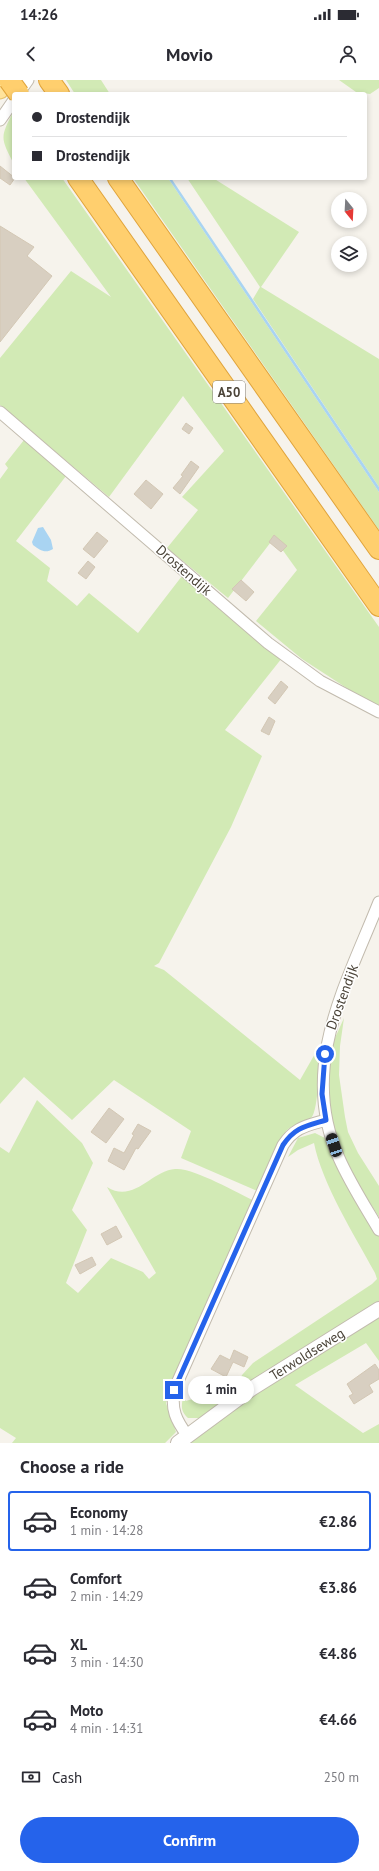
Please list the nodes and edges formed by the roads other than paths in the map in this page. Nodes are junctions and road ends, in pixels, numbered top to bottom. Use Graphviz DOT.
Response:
graph roads {
  1 [pos="8,80"];
  2 [pos="28,80"];
  3 [pos="49,80"];
  4 [pos="0,90"];
  5 [pos="17,92"];
  6 [pos="20,92"];
  7 [pos="57,92"];
  8 [pos="12,103"];
  9 [pos="0,120"];
  10 [pos="79,180"];
  11 [pos="119,180"];
  12 [pos="0,412"];
  13 [pos="379,549"];
  14 [pos="379,606"];
  15 [pos="379,712"];
  16 [pos="379,902"];
  17 [pos="326,1120"];
  18 [pos="379,1230"];
  19 [pos="379,1309"];
  20 [pos="183,1439"];
  1 -- 4 [label="main road"];
  1 -- 5 [label="highway, bridge"];
  2 -- 6 [label="street"];
  3 -- 7 [label="highway"];
  8 -- 9 [label="street"];
  10 -- 14 [label="highway, A50"];
  11 -- 13 [label="highway, A50"];
  12 -- 15 [label="street, Drostendijk"];
  16 -- 17 [label="street, Drostendijk"];
  17 -- 18 [label="street, Drostendijk"];
  17 -- 20 [label="street"];
  19 -- 20 [label="street, Terwoldseweg"];
}
